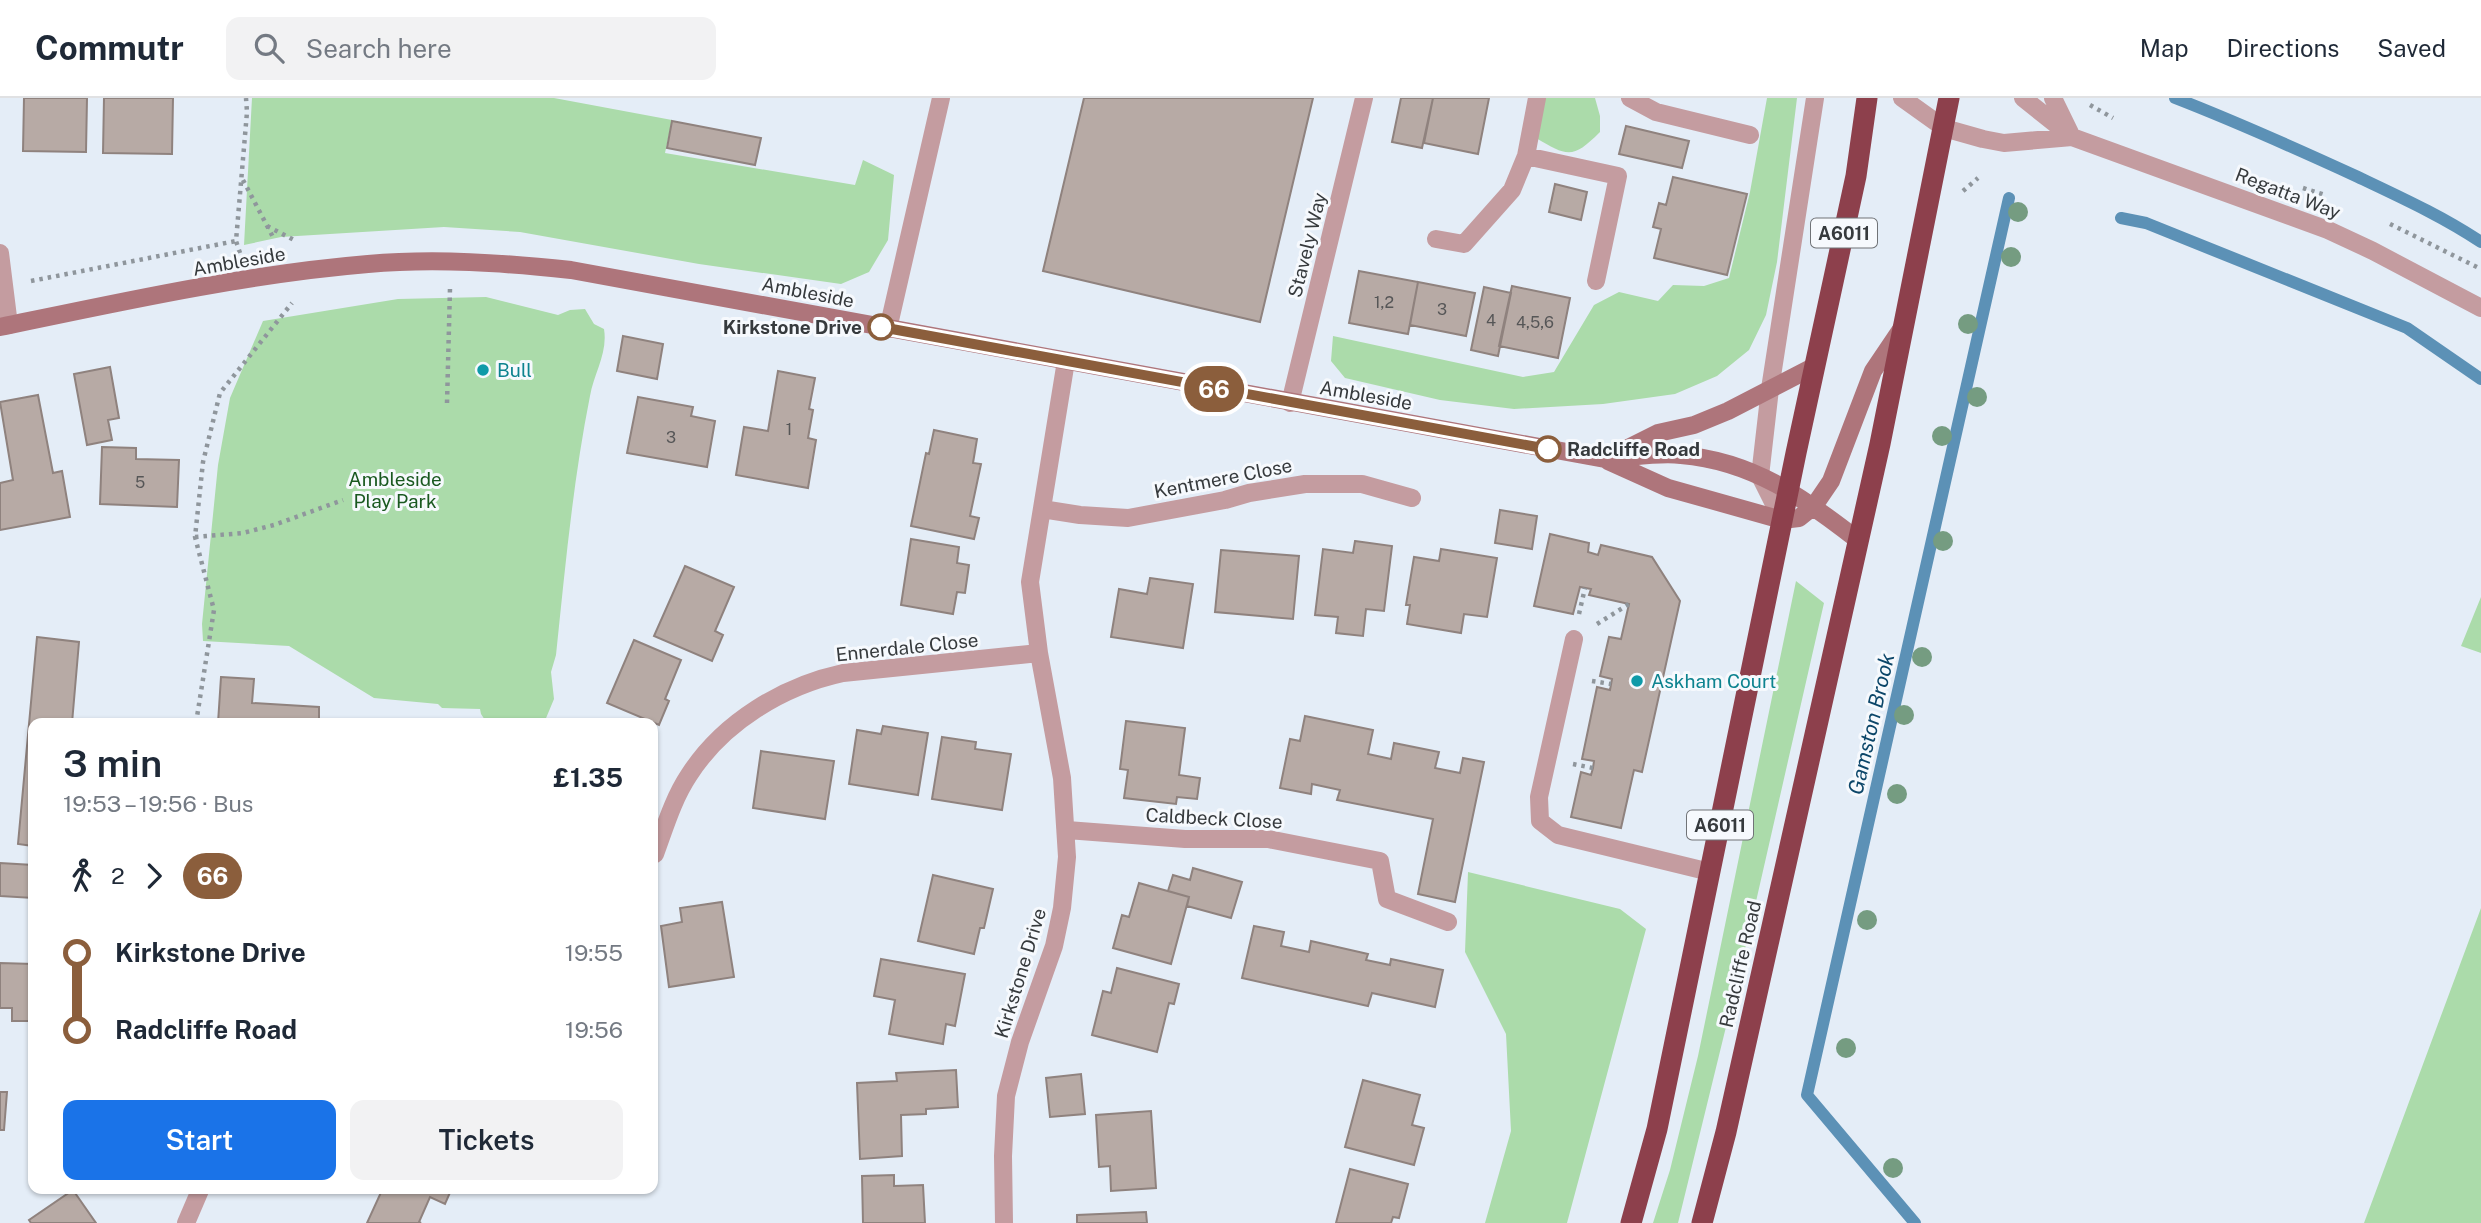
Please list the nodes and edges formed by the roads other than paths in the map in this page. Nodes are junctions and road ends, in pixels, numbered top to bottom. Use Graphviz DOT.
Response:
graph roads {
  1 [pos="941,98"];
  2 [pos="1364,98"];
  3 [pos="1537,98"];
  4 [pos="1630,98"];
  5 [pos="1815,98"];
  6 [pos="1867,98"];
  7 [pos="1902,98"];
  8 [pos="1949,98"];
  9 [pos="2023,98"];
  10 [pos="2053,98"];
  11 [pos="1944,128"];
  12 [pos="1750,135"];
  13 [pos="2072,137"];
  14 [pos="1525,156"];
  15 [pos="1436,239"];
  16 [pos="0,253"];
  17 [pos="1596,281"];
  18 [pos="2481,308"];
  19 [pos="5,326"];
  20 [pos="1904,326"];
  21 [pos="888,329"];
  22 [pos="1066,361"];
  23 [pos="1815,366"];
  24 [pos="1770,389"];
  25 [pos="1290,403"];
  26 [pos="1605,459"];
  27 [pos="1760,476"];
  28 [pos="1789,489"];
  29 [pos="1412,498"];
  30 [pos="1814,506"];
  31 [pos="1042,509"];
  32 [pos="1782,520"];
  33 [pos="1859,541"];
  34 [pos="1574,639"];
  35 [pos="1040,653"];
  36 [pos="1067,830"];
  37 [pos="658,846"];
  38 [pos="1710,872"];
  39 [pos="1448,922"];
  40 [pos="199,1194"];
  41 [pos="188,1222"];
  42 [pos="1004,1223"];
  43 [pos="1631,1223"];
  44 [pos="1702,1223"];
  1 -- 21 [label="street"];
  2 -- 25 [label="street, Stavely Way"];
  3 -- 14 [label="street"];
  4 -- 12 [label="street"];
  5 -- 24 [label="street"];
  6 -- 23 [label="highway, A6011"];
  7 -- 11 [label="street, Regatta Way"];
  8 -- 11 [label="highway, Radcliffe Road"];
  9 -- 13 [label="street, Regatta Way"];
  10 -- 13 [label="street"];
  11 -- 13 [label="street, Regatta Way"];
  11 -- 20 [label="highway, Radcliffe Road"];
  13 -- 18 [label="street, Regatta Way"];
  14 -- 15 [label="street"];
  14 -- 17 [label="street"];
  16 -- 19 [label="street"];
  19 -- 21 [label="street, Ambleside"];
  20 -- 30 [label="street"];
  20 -- 33 [label="highway, Radcliffe Road"];
  21 -- 22 [label="street, Ambleside"];
  22 -- 25 [label="street, Ambleside"];
  22 -- 31 [label="street, Kirkstone Drive"];
  23 -- 24 [label="street"];
  23 -- 28 [label="highway, A6011"];
  24 -- 26 [label="street"];
  24 -- 27 [label="street"];
  25 -- 26 [label="street, Ambleside"];
  26 -- 27 [label="street, Ambleside"];
  26 -- 32 [label="street, Ambleside"];
  27 -- 28 [label="street, Ambleside"];
  27 -- 32 [label="street"];
  28 -- 30 [label="street, Ambleside"];
  28 -- 32 [label="highway, A6011"];
  29 -- 31 [label="street, Kentmere Close"];
  30 -- 32 [label="street"];
  30 -- 33 [label="street, Ambleside"];
  31 -- 35 [label="street, Kirkstone Drive"];
  32 -- 38 [label="highway, A6011"];
  33 -- 44 [label="highway, Radcliffe Road"];
  34 -- 38 [label="street"];
  35 -- 36 [label="street, Kirkstone Drive"];
  35 -- 37 [label="street, Ennerdale Close"];
  36 -- 39 [label="street, Caldbeck Close"];
  36 -- 42 [label="street, Kirkstone Drive"];
  38 -- 43 [label="highway, A6011"];
  40 -- 41 [label="street"];
}
